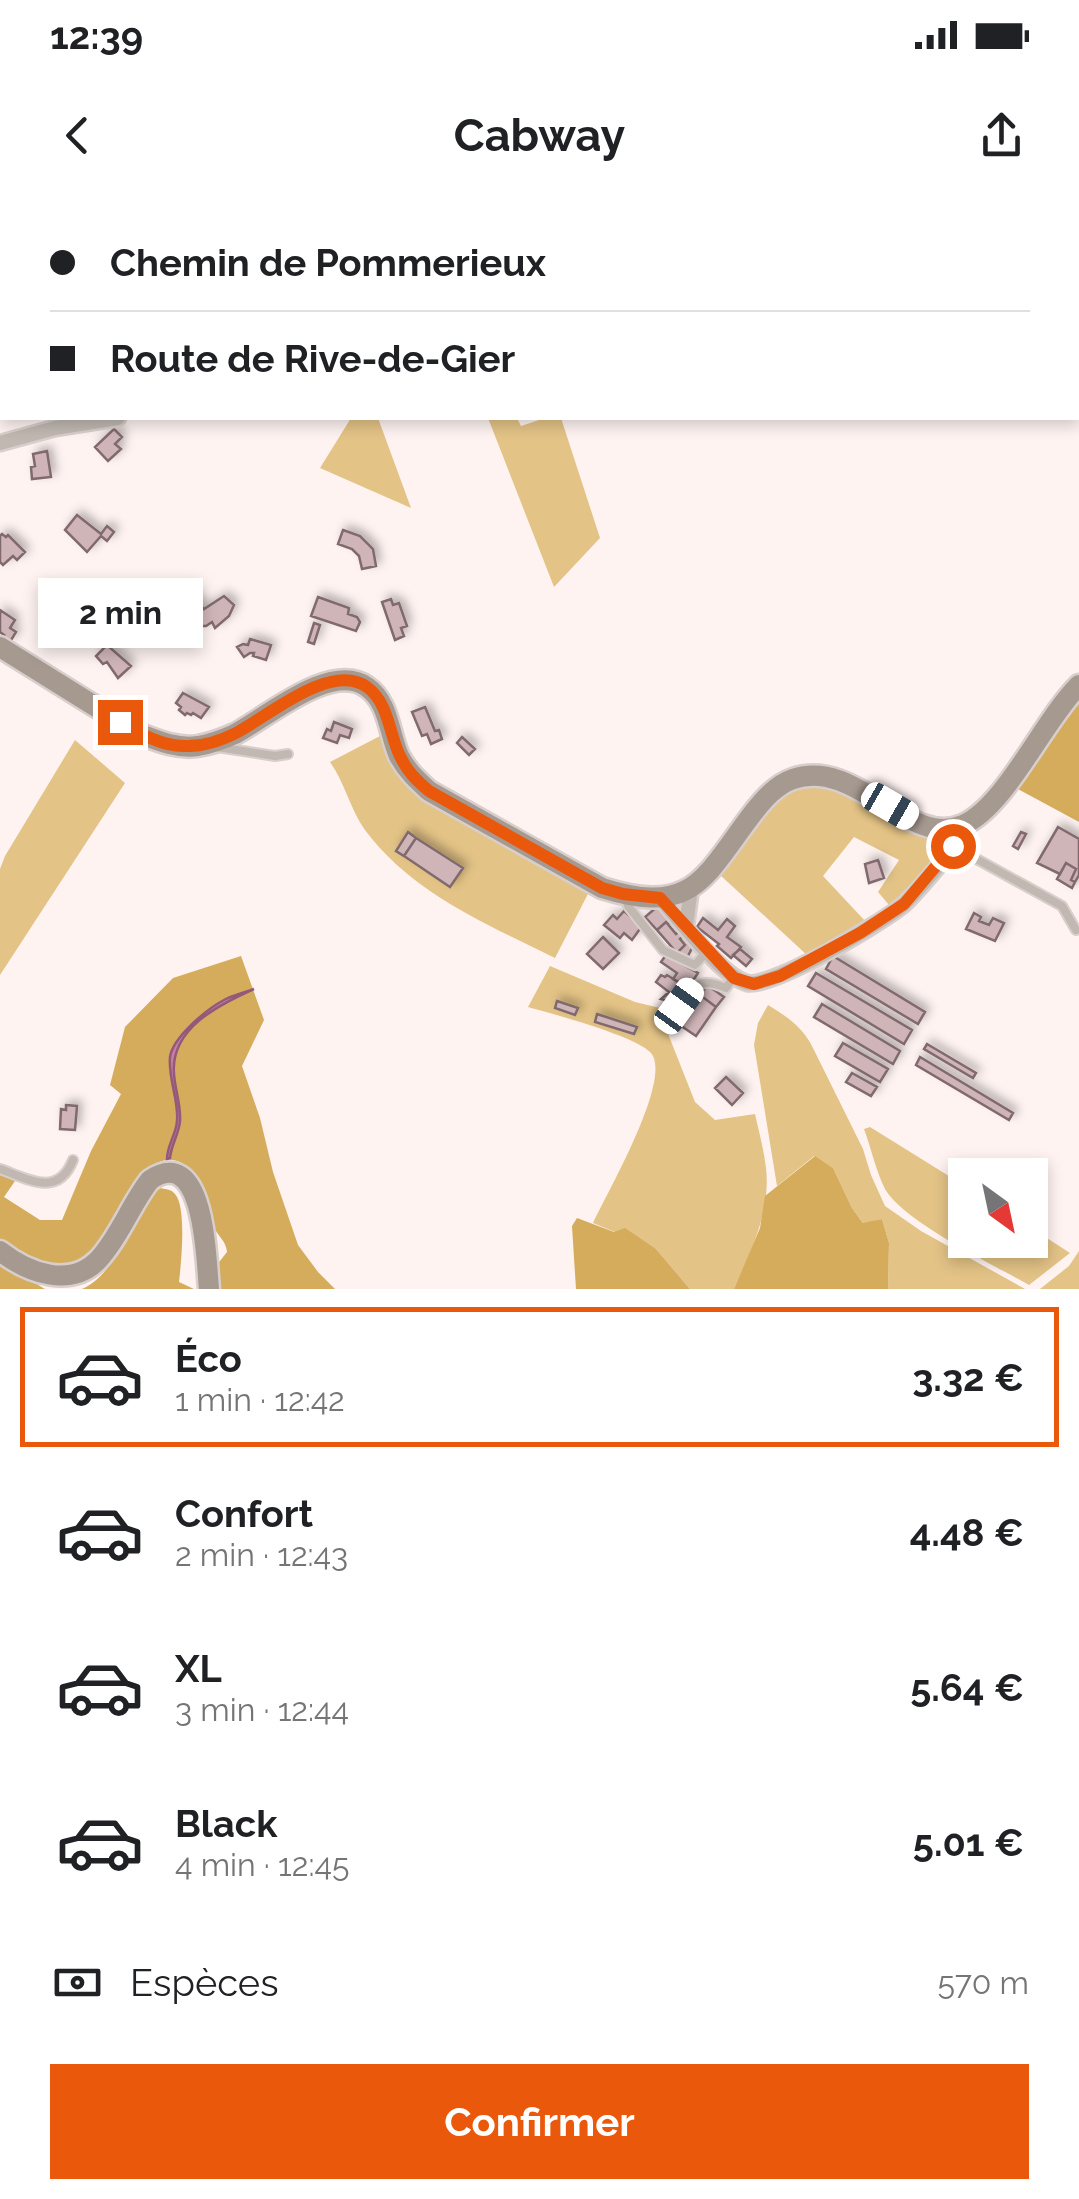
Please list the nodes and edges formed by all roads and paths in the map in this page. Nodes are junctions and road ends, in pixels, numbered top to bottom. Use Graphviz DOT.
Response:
graph roads {
  1 [pos="105,420"];
  2 [pos="0,443"];
  3 [pos="0,647"];
  4 [pos="1079,685"];
  5 [pos="208,743"];
  6 [pos="288,754"];
  7 [pos="962,826"];
  8 [pos="953,846"];
  9 [pos="691,888"];
  10 [pos="625,895"];
  11 [pos="660,898"];
  12 [pos="686,926"];
  13 [pos="1076,930"];
  14 [pos="707,951"];
  15 [pos="734,978"];
  16 [pos="666,1008"];
  17 [pos="73,1160"];
  18 [pos="0,1170"];
  19 [pos="0,1251"];
  20 [pos="209,1289"];
  1 -- 2 [label="street"];
  3 -- 5 [label="main road"];
  4 -- 7 [label="main road"];
  5 -- 6 [label="lane"];
  5 -- 10 [label="main road"];
  7 -- 8 [label="street"];
  7 -- 9 [label="main road"];
  8 -- 13 [label="lane"];
  8 -- 15 [label="street"];
  9 -- 11 [label="main road"];
  9 -- 12 [label="street"];
  10 -- 11 [label="main road"];
  10 -- 14 [label="lane"];
  11 -- 12 [label="street"];
  12 -- 14 [label="street"];
  14 -- 15 [label="street"];
  15 -- 16 [label="lane"];
  17 -- 18 [label="lane"];
  19 -- 20 [label="main road"];
}
